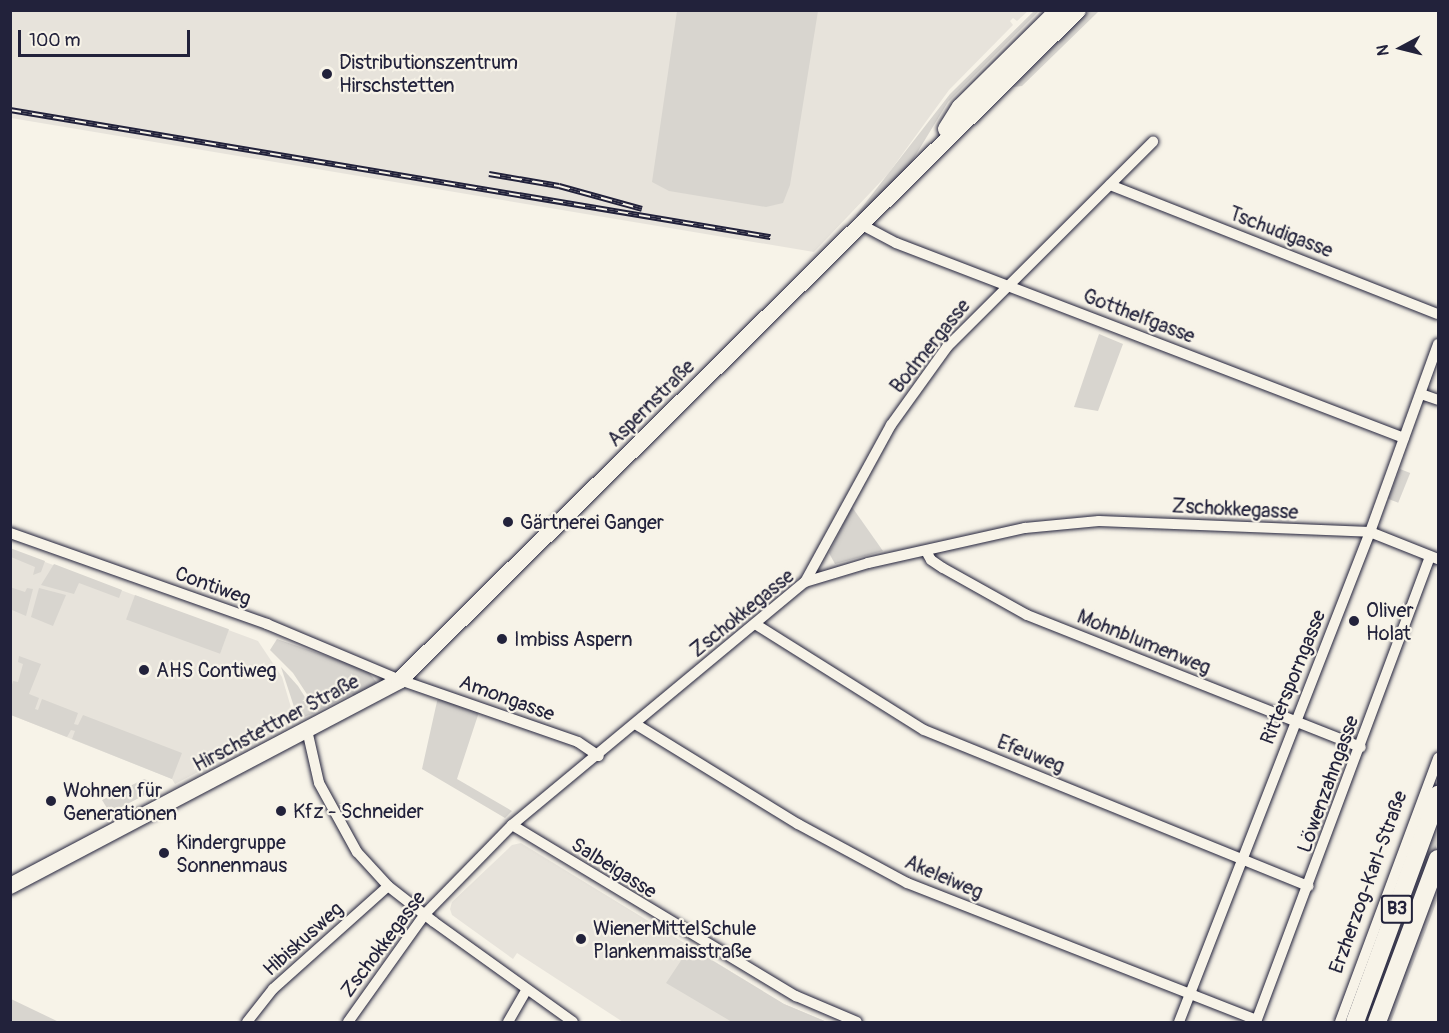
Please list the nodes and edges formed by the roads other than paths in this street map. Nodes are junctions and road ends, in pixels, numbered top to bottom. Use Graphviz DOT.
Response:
graph roads {
  1 [pos="1058,10"];
  2 [pos="1078,10"];
  3 [pos="1153,142"];
  4 [pos="929,155"];
  5 [pos="1110,185"];
  6 [pos="862,225"];
  7 [pos="1008,286"];
  8 [pos="1438,314"];
  9 [pos="1438,344"];
  10 [pos="1420,394"];
  11 [pos="1438,400"];
  12 [pos="1404,438"];
  13 [pos="1370,532"];
  14 [pos="10,533"];
  15 [pos="926,551"];
  16 [pos="1434,558"];
  17 [pos="806,582"];
  18 [pos="755,624"];
  19 [pos="400,680"];
  20 [pos="1294,721"];
  21 [pos="637,725"];
  22 [pos="307,730"];
  23 [pos="1361,747"];
  24 [pos="599,756"];
  25 [pos="1438,758"];
  26 [pos="1438,795"];
  27 [pos="512,825"];
  28 [pos="1242,859"];
  29 [pos="1438,859"];
  30 [pos="10,886"];
  31 [pos="388,886"];
  32 [pos="1309,886"];
  33 [pos="425,914"];
  34 [pos="526,991"];
  35 [pos="1190,995"];
  36 [pos="1256,1022"];
  37 [pos="247,1023"];
  38 [pos="348,1023"];
  39 [pos="508,1023"];
  40 [pos="573,1023"];
  41 [pos="857,1023"];
  42 [pos="1179,1023"];
  43 [pos="1340,1023"];
  44 [pos="1355,1023"];
  45 [pos="1377,1023"];
  1 -- 4 [label="main road, Aspernstraße"];
  2 -- 4 [label="main road, Aspernstraße"];
  3 -- 5 [label="street, Bodmergasse"];
  4 -- 6 [label="main road, Aspernstraße"];
  5 -- 7 [label="street, Bodmergasse"];
  5 -- 8 [label="street, Tschudigasse"];
  6 -- 7 [label="street, Gotthelfgasse"];
  6 -- 19 [label="main road, Aspernstraße"];
  7 -- 12 [label="street, Gotthelfgasse"];
  7 -- 17 [label="street, Bodmergasse"];
  9 -- 10 [label="street, Rittersporngasse"];
  10 -- 11 [label="street"];
  10 -- 12 [label="street, Rittersporngasse"];
  12 -- 13 [label="street, Rittersporngasse"];
  13 -- 15 [label="street, Zschokkegasse"];
  13 -- 16 [label="street, Zschokkegasse"];
  13 -- 20 [label="street, Rittersporngasse"];
  14 -- 19 [label="street, Contiweg"];
  15 -- 17 [label="street, Zschokkegasse"];
  15 -- 20 [label="street, Mohnblumenweg"];
  16 -- 23 [label="street, Löwenzahngasse"];
  17 -- 18 [label="street, Zschokkegasse"];
  18 -- 21 [label="street, Zschokkegasse"];
  18 -- 28 [label="street, Efeuweg"];
  19 -- 22 [label="main road, Hirschstettner Straße"];
  19 -- 24 [label="street, Amongasse"];
  20 -- 23 [label="street, Mohnblumenweg"];
  20 -- 28 [label="street, Rittersporngasse"];
  21 -- 24 [label="street, Zschokkegasse"];
  21 -- 35 [label="street, Akeleiweg"];
  22 -- 30 [label="main road, Hirschstettner Straße"];
  22 -- 31 [label="street"];
  23 -- 32 [label="street, Löwenzahngasse"];
  24 -- 27 [label="street, Zschokkegasse"];
  25 -- 43 [label="street, Erzherzog-Karl-Straße"];
  26 -- 44 [label="main road, Erzherzog-Karl-Straße / B3"];
  27 -- 33 [label="street, Zschokkegasse"];
  27 -- 41 [label="street, Salbeigasse"];
  28 -- 32 [label="street, Efeuweg"];
  28 -- 35 [label="street, Rittersporngasse"];
  29 -- 45 [label="main road, B3"];
  31 -- 33 [label="street"];
  31 -- 37 [label="street, Hibiskusweg"];
  32 -- 36 [label="street, Löwenzahngasse"];
  33 -- 34 [label="street"];
  33 -- 38 [label="street, Zschokkegasse"];
  34 -- 39 [label="street"];
  34 -- 40 [label="street"];
  35 -- 36 [label="street, Akeleiweg"];
  35 -- 42 [label="street, Rittersporngasse"];
}
